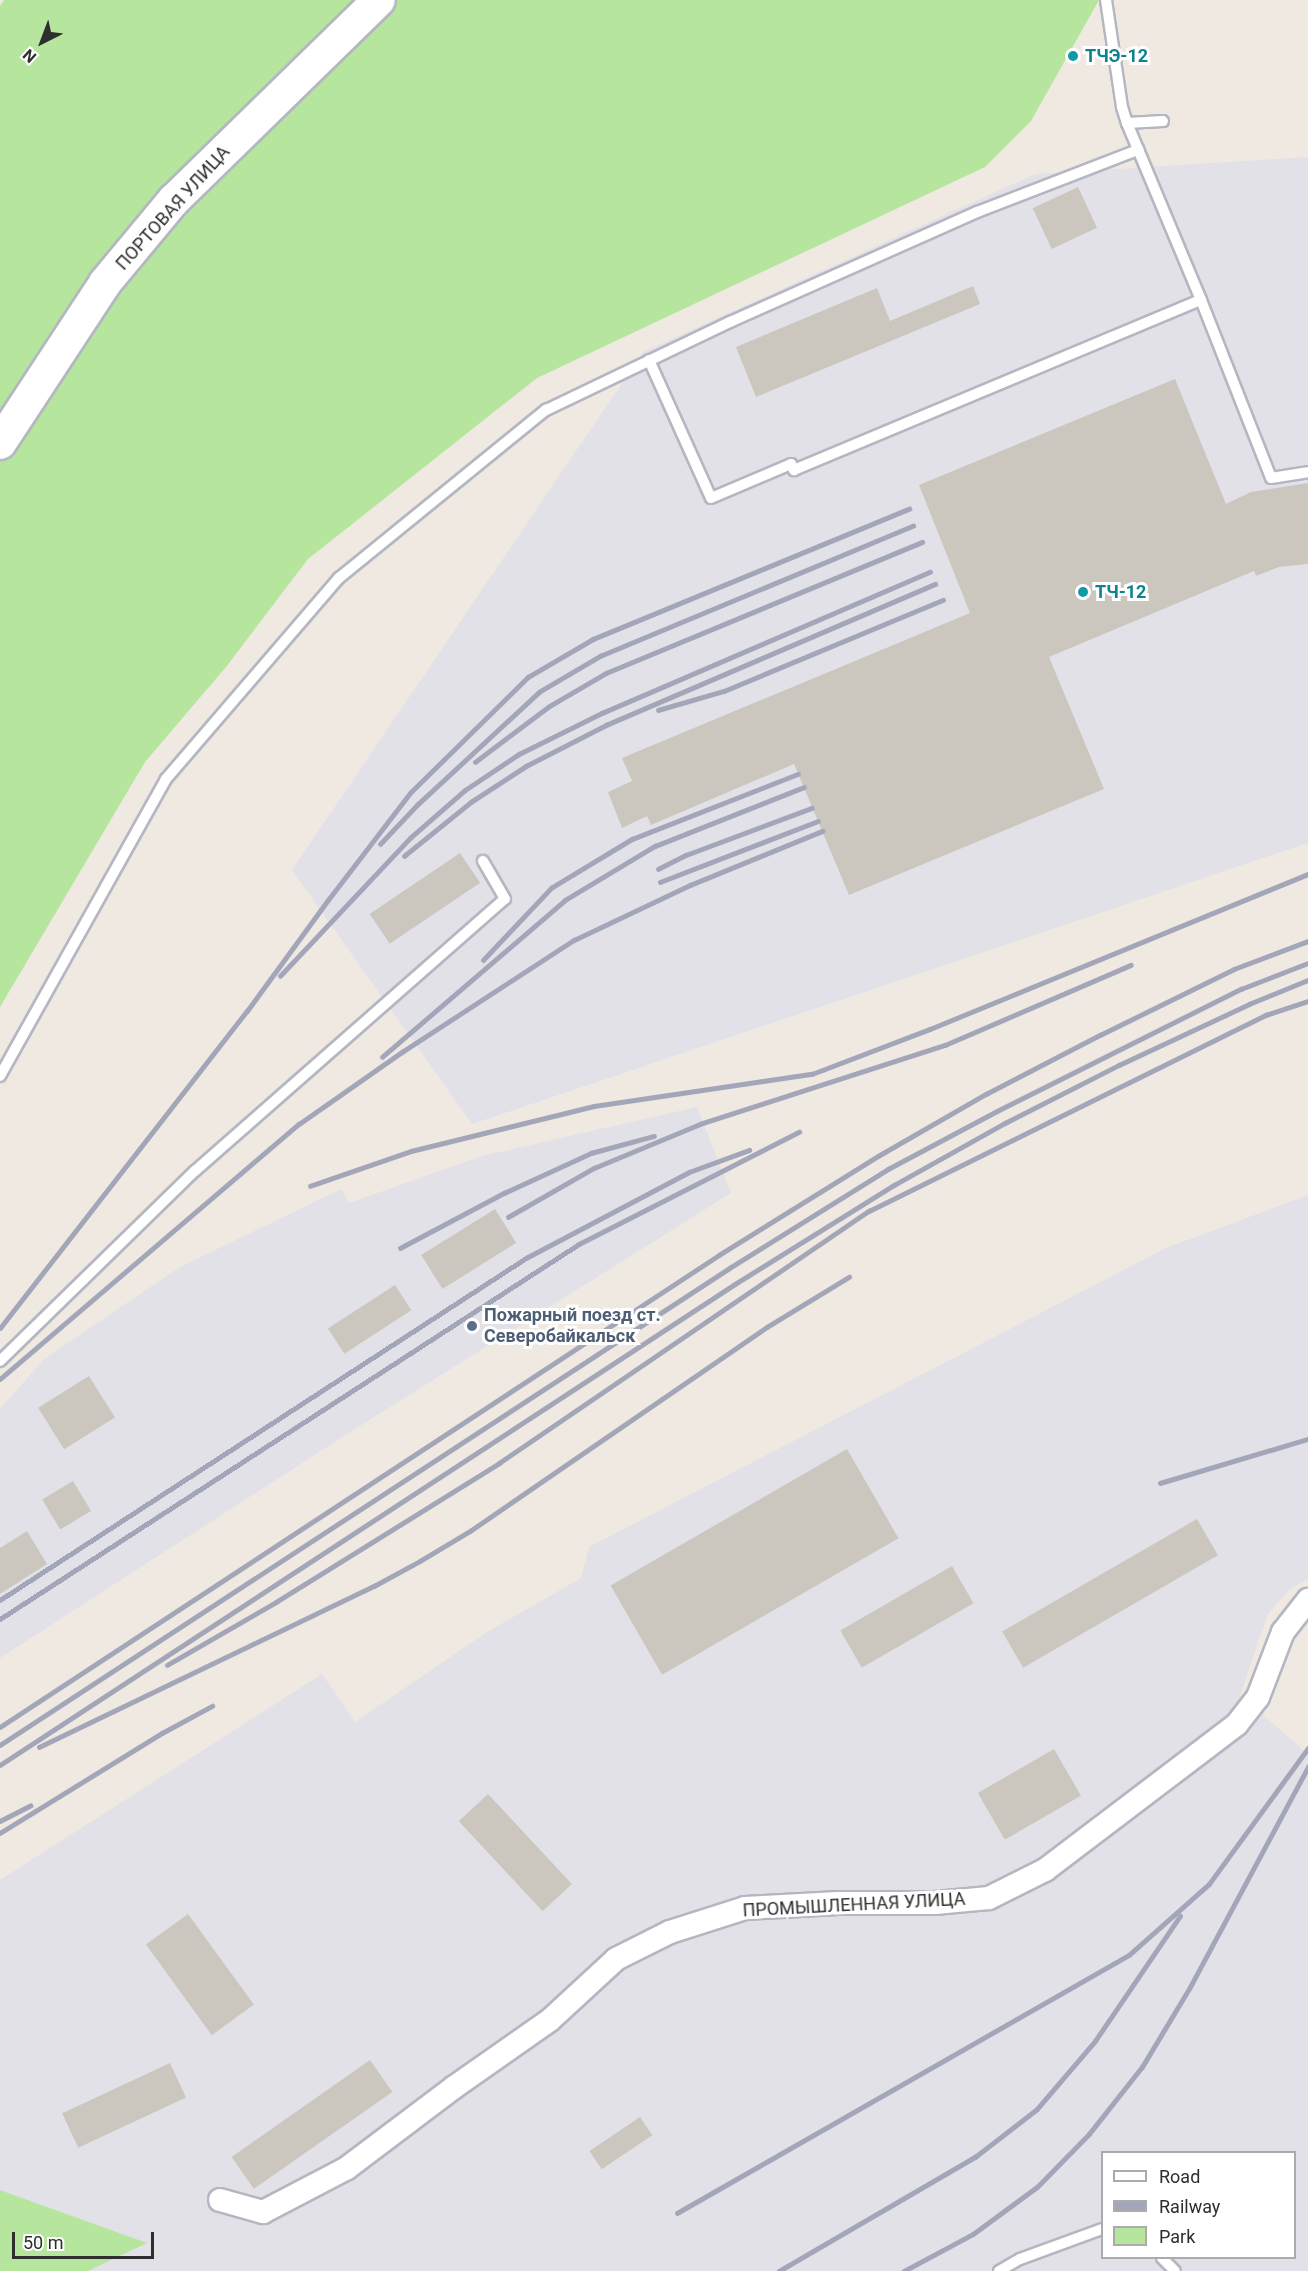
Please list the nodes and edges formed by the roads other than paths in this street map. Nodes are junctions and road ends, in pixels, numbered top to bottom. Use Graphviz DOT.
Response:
graph roads {
  1 [pos="379,0"];
  2 [pos="1106,0"];
  3 [pos="1163,121"];
  4 [pos="1127,123"];
  5 [pos="1138,150"];
  6 [pos="1202,300"];
  7 [pos="649,360"];
  8 [pos="0,442"];
  9 [pos="1308,472"];
  10 [pos="483,861"];
  11 [pos="0,1076"];
  12 [pos="0,1360"];
  13 [pos="1308,1600"];
  14 [pos="220,2200"];
  15 [pos="1101,2229"];
  16 [pos="1163,2259"];
  17 [pos="999,2271"];
  18 [pos="1175,2271"];
  1 -- 8 [label="main road, ПОРТОВАЯ УЛИЦА"];
  2 -- 4 [label="lane"];
  3 -- 4 [label="lane"];
  4 -- 5 [label="lane"];
  5 -- 6 [label="lane"];
  5 -- 7 [label="lane"];
  6 -- 7 [label="lane"];
  6 -- 9 [label="lane"];
  7 -- 11 [label="lane"];
  10 -- 12 [label="lane"];
  13 -- 14 [label="street, ПРОМЫШЛЕННАЯ УЛИЦА"];
  15 -- 17 [label="lane"];
  16 -- 18 [label="lane"];
}
